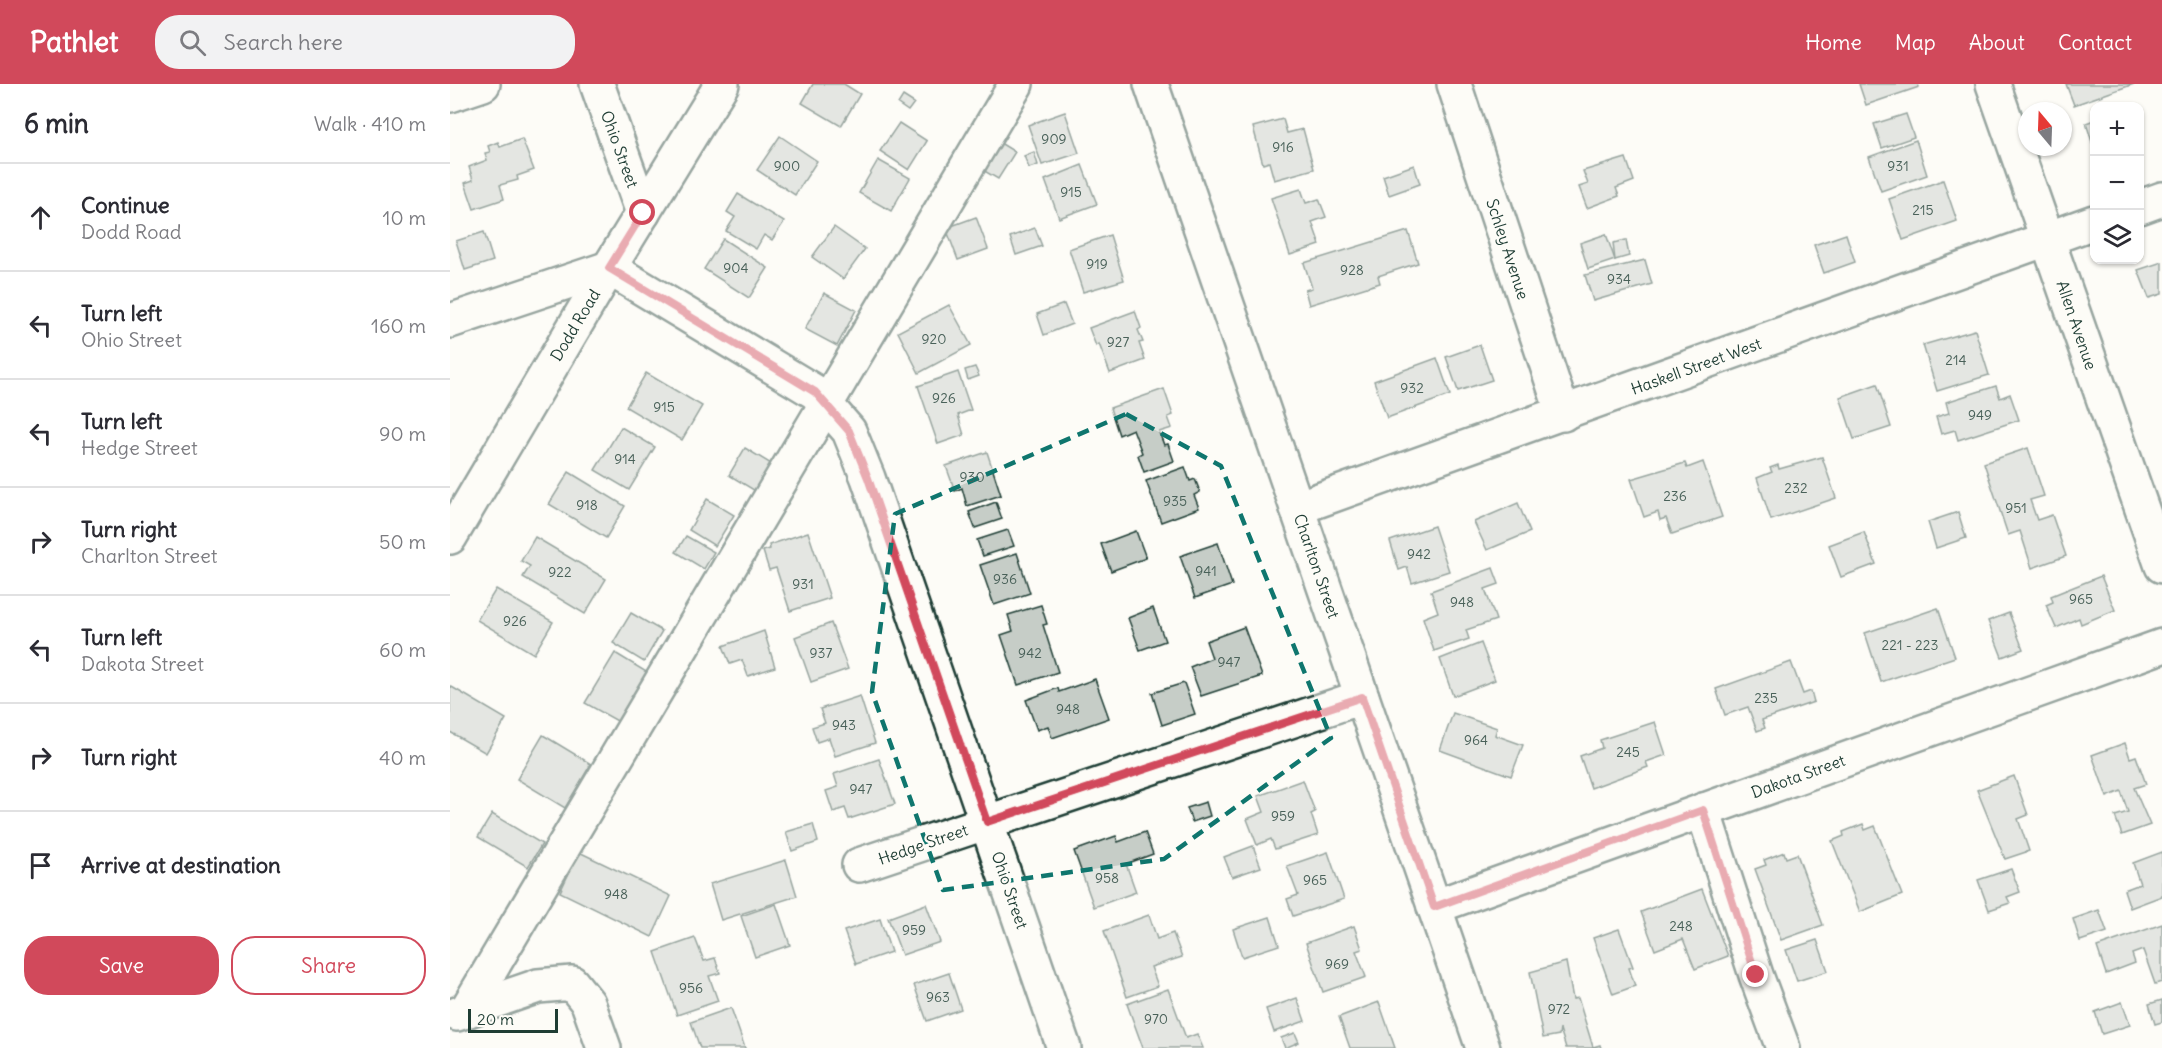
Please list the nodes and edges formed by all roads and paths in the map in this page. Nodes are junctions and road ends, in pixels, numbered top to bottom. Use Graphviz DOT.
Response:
graph roads {
  1 [pos="483,84"];
  2 [pos="597,84"];
  3 [pos="722,84"];
  4 [pos="1016,84"];
  5 [pos="1151,84"];
  6 [pos="1454,84"];
  7 [pos="1993,84"];
  8 [pos="450,95"];
  9 [pos="2162,199"];
  10 [pos="2144,205"];
  11 [pos="643,213"];
  12 [pos="2090,223"];
  13 [pos="2047,239"];
  14 [pos="609,268"];
  15 [pos="450,321"];
  16 [pos="825,404"];
  17 [pos="1563,414"];
  18 [pos="1297,508"];
  19 [pos="450,537"];
  20 [pos="2162,566"];
  21 [pos="2162,646"];
  22 [pos="1362,697"];
  23 [pos="1703,810"];
  24 [pos="987,822"];
  25 [pos="860,865"];
  26 [pos="1434,907"];
  27 [pos="458,1013"];
  28 [pos="604,1048"];
  29 [pos="1065,1048"];
  30 [pos="1483,1048"];
  31 [pos="1783,1048"];
  1 -- 8 [label="street"];
  2 -- 11 [label="street, Ohio Street"];
  3 -- 11 [label="street, Dodd Road"];
  4 -- 16 [label="street"];
  5 -- 18 [label="street, Charlton Street"];
  6 -- 17 [label="street, Schley Avenue"];
  7 -- 13 [label="street, Allen Avenue"];
  9 -- 10 [label="street"];
  11 -- 14 [label="street, Dodd Road"];
  12 -- 13 [label="street, Haskell Street West"];
  13 -- 17 [label="street, Haskell Street West"];
  13 -- 20 [label="street, Allen Avenue"];
  14 -- 15 [label="street"];
  14 -- 16 [label="street, Ohio Street"];
  14 -- 19 [label="street, Dodd Road"];
  16 -- 24 [label="street, Ohio Street"];
  16 -- 27 [label="street"];
  17 -- 18 [label="street, Haskell Street West"];
  18 -- 22 [label="street, Charlton Street"];
  21 -- 23 [label="street, Dakota Street"];
  22 -- 24 [label="street, Hedge Street"];
  22 -- 26 [label="street, Charlton Street"];
  23 -- 26 [label="street, Dakota Street"];
  23 -- 31 [label="street"];
  24 -- 25 [label="street, Hedge Street"];
  24 -- 29 [label="street, Ohio Street"];
  26 -- 30 [label="street, Charlton Street"];
  27 -- 28 [label="street"];
}
